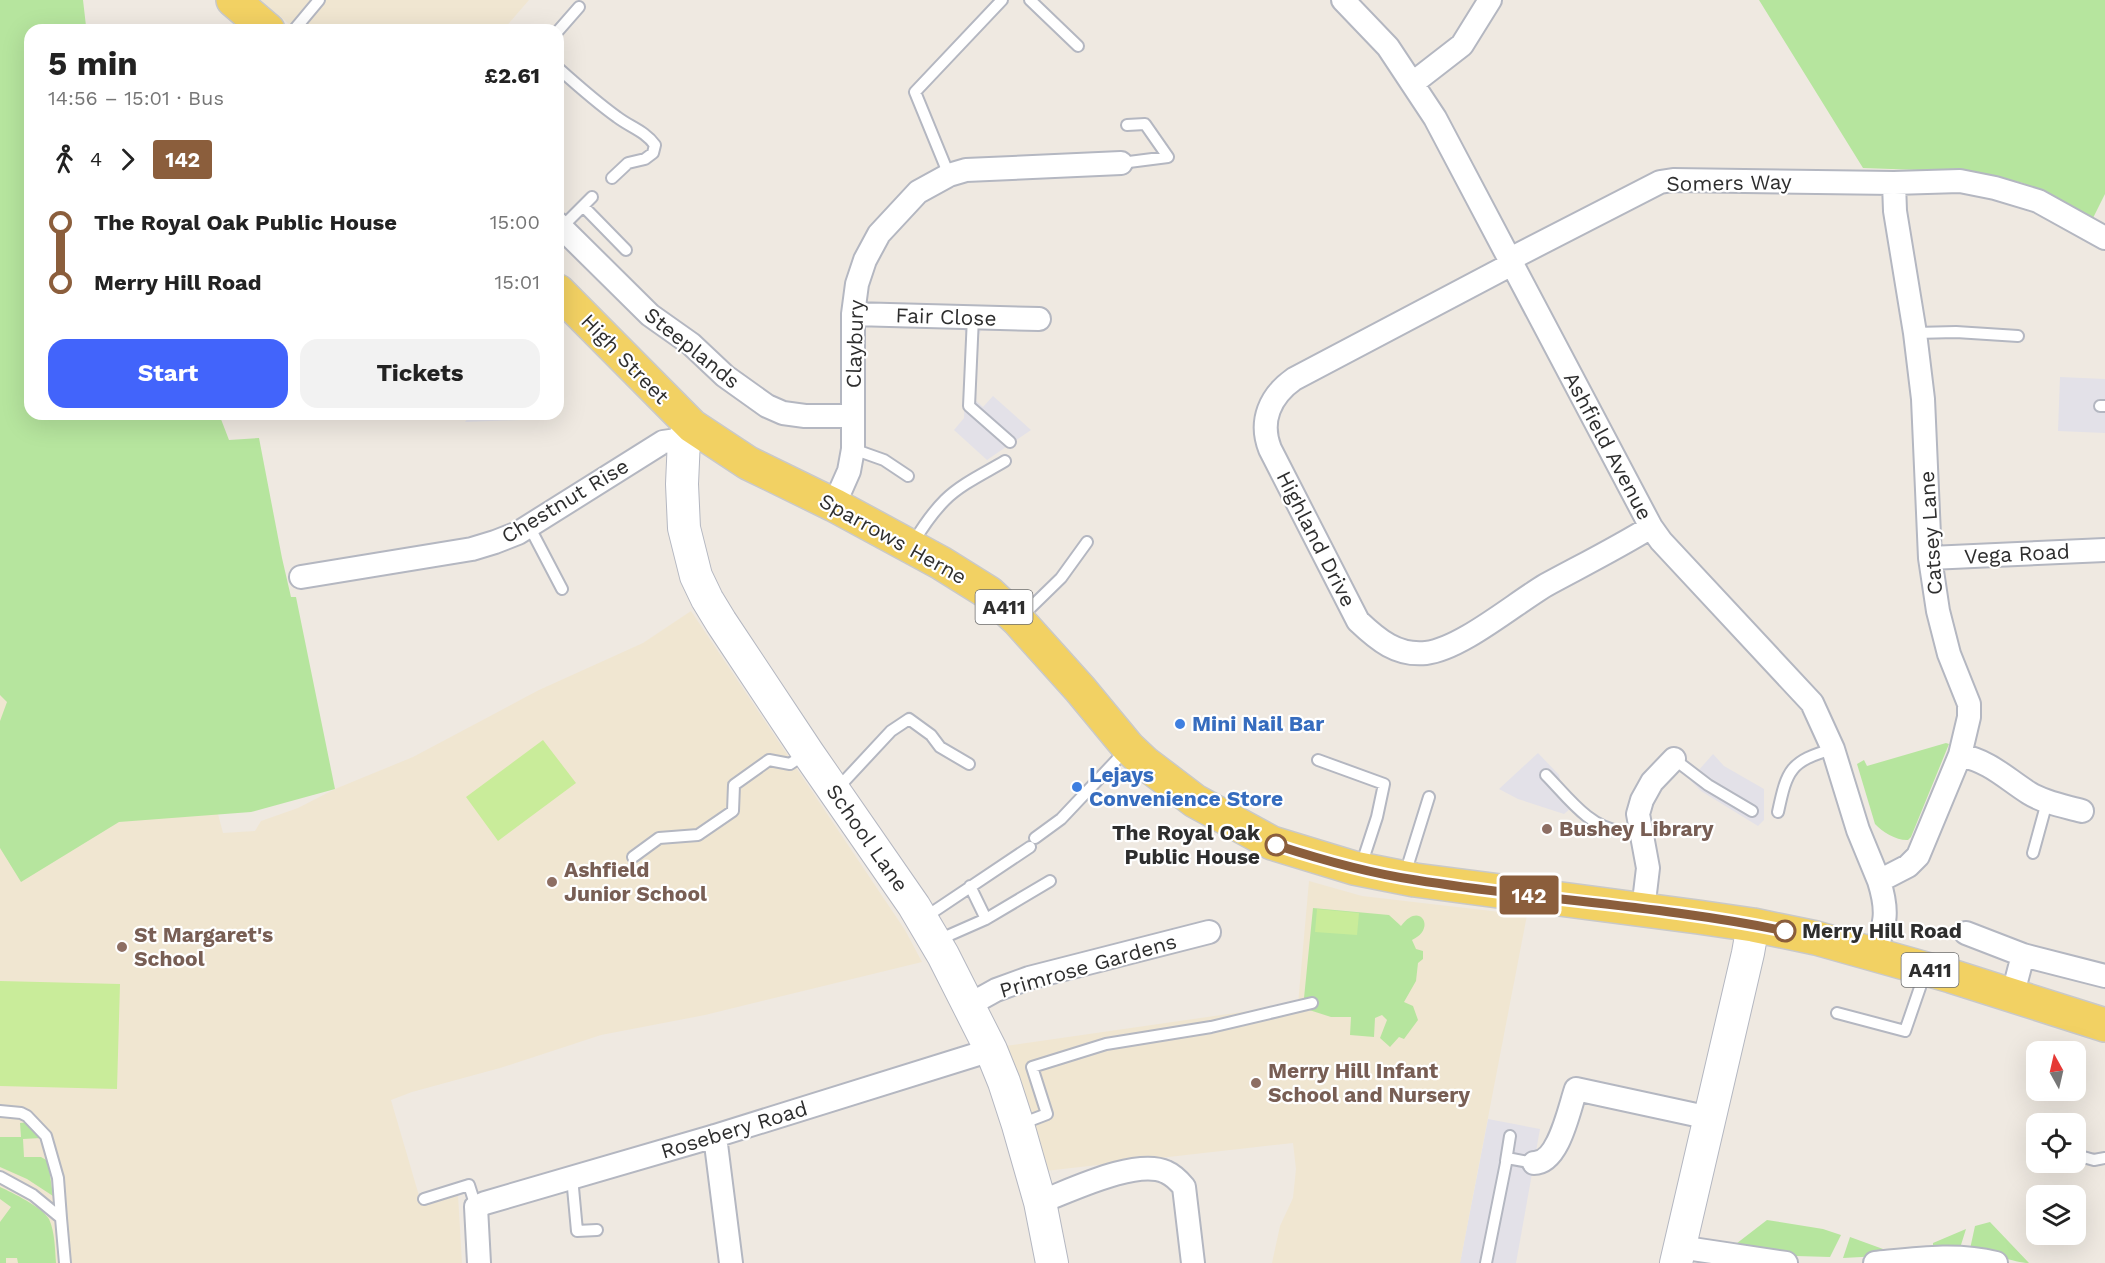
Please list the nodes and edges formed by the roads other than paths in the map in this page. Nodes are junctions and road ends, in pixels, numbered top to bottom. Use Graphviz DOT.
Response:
graph roads {
  1 [pos="233,0"];
  2 [pos="319,0"];
  3 [pos="1002,0"];
  4 [pos="1030,0"];
  5 [pos="1343,0"];
  6 [pos="1490,0"];
  7 [pos="579,7"];
  8 [pos="261,24"];
  9 [pos="299,24"];
  10 [pos="564,24"];
  11 [pos="1078,46"];
  12 [pos="564,73"];
  13 [pos="1413,83"];
  14 [pos="1127,125"];
  15 [pos="1121,163"];
  16 [pos="949,175"];
  17 [pos="612,178"];
  18 [pos="1894,183"];
  19 [pos="592,197"];
  20 [pos="583,206"];
  21 [pos="564,222"];
  22 [pos="564,229"];
  23 [pos="2105,238"];
  24 [pos="626,250"];
  25 [pos="1511,261"];
  26 [pos="564,302"];
  27 [pos="853,314"];
  28 [pos="973,317"];
  29 [pos="1039,319"];
  30 [pos="1915,333"];
  31 [pos="2018,336"];
  32 [pos="853,416"];
  33 [pos="688,432"];
  34 [pos="1010,442"];
  35 [pos="853,449"];
  36 [pos="1005,461"];
  37 [pos="908,476"];
  38 [pos="834,505"];
  39 [pos="529,526"];
  40 [pos="1651,527"];
  41 [pos="1087,542"];
  42 [pos="911,546"];
  43 [pos="2105,550"];
  44 [pos="1930,558"];
  45 [pos="301,577"];
  46 [pos="562,589"];
  47 [pos="1018,620"];
  48 [pos="1128,747"];
  49 [pos="1833,749"];
  50 [pos="808,753"];
  51 [pos="1960,755"];
  52 [pos="1674,759"];
  53 [pos="1318,760"];
  54 [pos="969,764"];
  55 [pos="1546,775"];
  56 [pos="834,792"];
  57 [pos="1429,797"];
  58 [pos="2047,802"];
  59 [pos="1752,811"];
  60 [pos="2082,811"];
  61 [pos="1778,812"];
  62 [pos="1640,830"];
  63 [pos="2032,853"];
  64 [pos="633,857"];
  65 [pos="1360,869"];
  66 [pos="1403,878"];
  67 [pos="1050,881"];
  68 [pos="1879,881"];
  69 [pos="970,886"];
  70 [pos="1643,910"];
  71 [pos="986,919"];
  72 [pos="1753,925"];
  73 [pos="928,930"];
  74 [pos="1209,932"];
  75 [pos="1966,933"];
  76 [pos="1875,954"];
  77 [pos="2023,955"];
  78 [pos="1927,969"];
  79 [pos="2105,976"];
  80 [pos="2012,997"];
  81 [pos="1312,1003"];
  82 [pos="969,1005"];
  83 [pos="1837,1013"];
  84 [pos="2105,1025"];
  85 [pos="991,1050"];
  86 [pos="0,1112"];
  87 [pos="1710,1118"];
  88 [pos="1018,1125"];
  89 [pos="715,1136"];
  90 [pos="1510,1136"];
  91 [pos="2086,1158"];
  92 [pos="2105,1158"];
  93 [pos="1506,1161"];
  94 [pos="1534,1163"];
  95 [pos="0,1177"];
  96 [pos="572,1177"];
  97 [pos="424,1198"];
  98 [pos="1040,1202"];
  99 [pos="476,1208"];
  100 [pos="61,1218"];
  101 [pos="597,1230"];
  102 [pos="1678,1255"];
  103 [pos="65,1263"];
  104 [pos="479,1263"];
  105 [pos="731,1263"];
  106 [pos="1052,1263"];
  107 [pos="1193,1263"];
  108 [pos="1486,1263"];
  109 [pos="1786,1263"];
  110 [pos="1875,1263"];
  111 [pos="1996,1263"];
  1 -- 8 [label="main road"];
  2 -- 9 [label="lane"];
  3 -- 16 [label="lane"];
  4 -- 11 [label="lane"];
  5 -- 13 [label="street, Ashfield Avenue"];
  6 -- 13 [label="street"];
  7 -- 10 [label="lane"];
  12 -- 17 [label="lane"];
  13 -- 25 [label="street, Ashfield Avenue"];
  14 -- 15 [label="lane"];
  15 -- 16 [label="street, Claybury"];
  16 -- 27 [label="street, Claybury"];
  18 -- 23 [label="street, Somers Way"];
  18 -- 25 [label="street, Somers Way"];
  18 -- 30 [label="street, Catsey Lane"];
  19 -- 20 [label="lane"];
  20 -- 21 [label="lane"];
  20 -- 24 [label="lane"];
  22 -- 32 [label="street, Steeplands"];
  25 -- 40 [label="street, Ashfield Avenue"];
  25 -- 40 [label="street, Highland Drive"];
  26 -- 33 [label="main road, High Street / A411"];
  27 -- 28 [label="street, Fair Close"];
  27 -- 32 [label="street, Claybury"];
  28 -- 29 [label="street, Fair Close"];
  28 -- 34 [label="lane"];
  30 -- 31 [label="lane"];
  30 -- 44 [label="street, Catsey Lane"];
  32 -- 35 [label="street, Claybury"];
  33 -- 38 [label="main road, Sparrows Herne / A411"];
  33 -- 39 [label="street, Chestnut Rise"];
  33 -- 50 [label="street, School Lane"];
  35 -- 37 [label="lane"];
  35 -- 38 [label="street, Claybury"];
  36 -- 42 [label="lane"];
  38 -- 42 [label="main road, Sparrows Herne / A411"];
  39 -- 45 [label="street, Chestnut Rise"];
  39 -- 46 [label="lane"];
  40 -- 49 [label="street, Ashfield Avenue"];
  41 -- 47 [label="lane"];
  42 -- 47 [label="main road, Sparrows Herne / A411"];
  43 -- 44 [label="street, Vega Road"];
  44 -- 51 [label="street, Catsey Lane"];
  47 -- 48 [label="main road, Sparrows Herne / A411"];
  48 -- 65 [label="main road, Sparrows Herne / A411"];
  48 -- 69 [label="lane"];
  49 -- 61 [label="lane"];
  49 -- 68 [label="street, Ashfield Avenue"];
  50 -- 56 [label="street, School Lane"];
  50 -- 64 [label="lane"];
  51 -- 58 [label="street"];
  51 -- 68 [label="street, Catsey Lane"];
  52 -- 59 [label="lane"];
  52 -- 62 [label="street"];
  53 -- 65 [label="lane"];
  54 -- 56 [label="lane"];
  55 -- 62 [label="lane"];
  56 -- 73 [label="street, School Lane"];
  57 -- 66 [label="lane"];
  58 -- 60 [label="street"];
  58 -- 63 [label="lane"];
  62 -- 70 [label="street"];
  65 -- 66 [label="main road, Sparrows Herne / A411"];
  66 -- 70 [label="main road, Sparrows Herne / A411"];
  67 -- 71 [label="lane"];
  68 -- 76 [label="street"];
  69 -- 71 [label="lane"];
  69 -- 73 [label="lane"];
  70 -- 72 [label="main road, Sparrows Herne / A411"];
  71 -- 73 [label="lane"];
  72 -- 76 [label="main road, Sparrows Herne / A411"];
  72 -- 87 [label="street"];
  73 -- 82 [label="street, School Lane"];
  74 -- 82 [label="street, Primrose Gardens"];
  75 -- 77 [label="street"];
  76 -- 78 [label="main road, Sparrows Herne / A411"];
  77 -- 79 [label="street"];
  77 -- 80 [label="street"];
  78 -- 80 [label="main road, Sparrows Herne / A411"];
  78 -- 83 [label="lane"];
  80 -- 84 [label="main road, Sparrows Herne / A411"];
  81 -- 88 [label="lane"];
  82 -- 85 [label="street, School Lane"];
  85 -- 88 [label="street, School Lane"];
  85 -- 89 [label="street, Rosebery Road"];
  86 -- 100 [label="lane"];
  87 -- 94 [label="street"];
  87 -- 102 [label="street"];
  88 -- 98 [label="street, School Lane"];
  89 -- 96 [label="street, Rosebery Road"];
  89 -- 105 [label="street"];
  90 -- 93 [label="lane"];
  91 -- 92 [label="lane"];
  93 -- 94 [label="lane"];
  93 -- 108 [label="lane"];
  95 -- 100 [label="lane"];
  96 -- 99 [label="street, Rosebery Road"];
  96 -- 101 [label="lane"];
  97 -- 99 [label="lane"];
  98 -- 106 [label="street, School Lane"];
  98 -- 107 [label="street"];
  99 -- 104 [label="street"];
  100 -- 103 [label="lane"];
  102 -- 109 [label="street"];
  110 -- 111 [label="street"];
}
